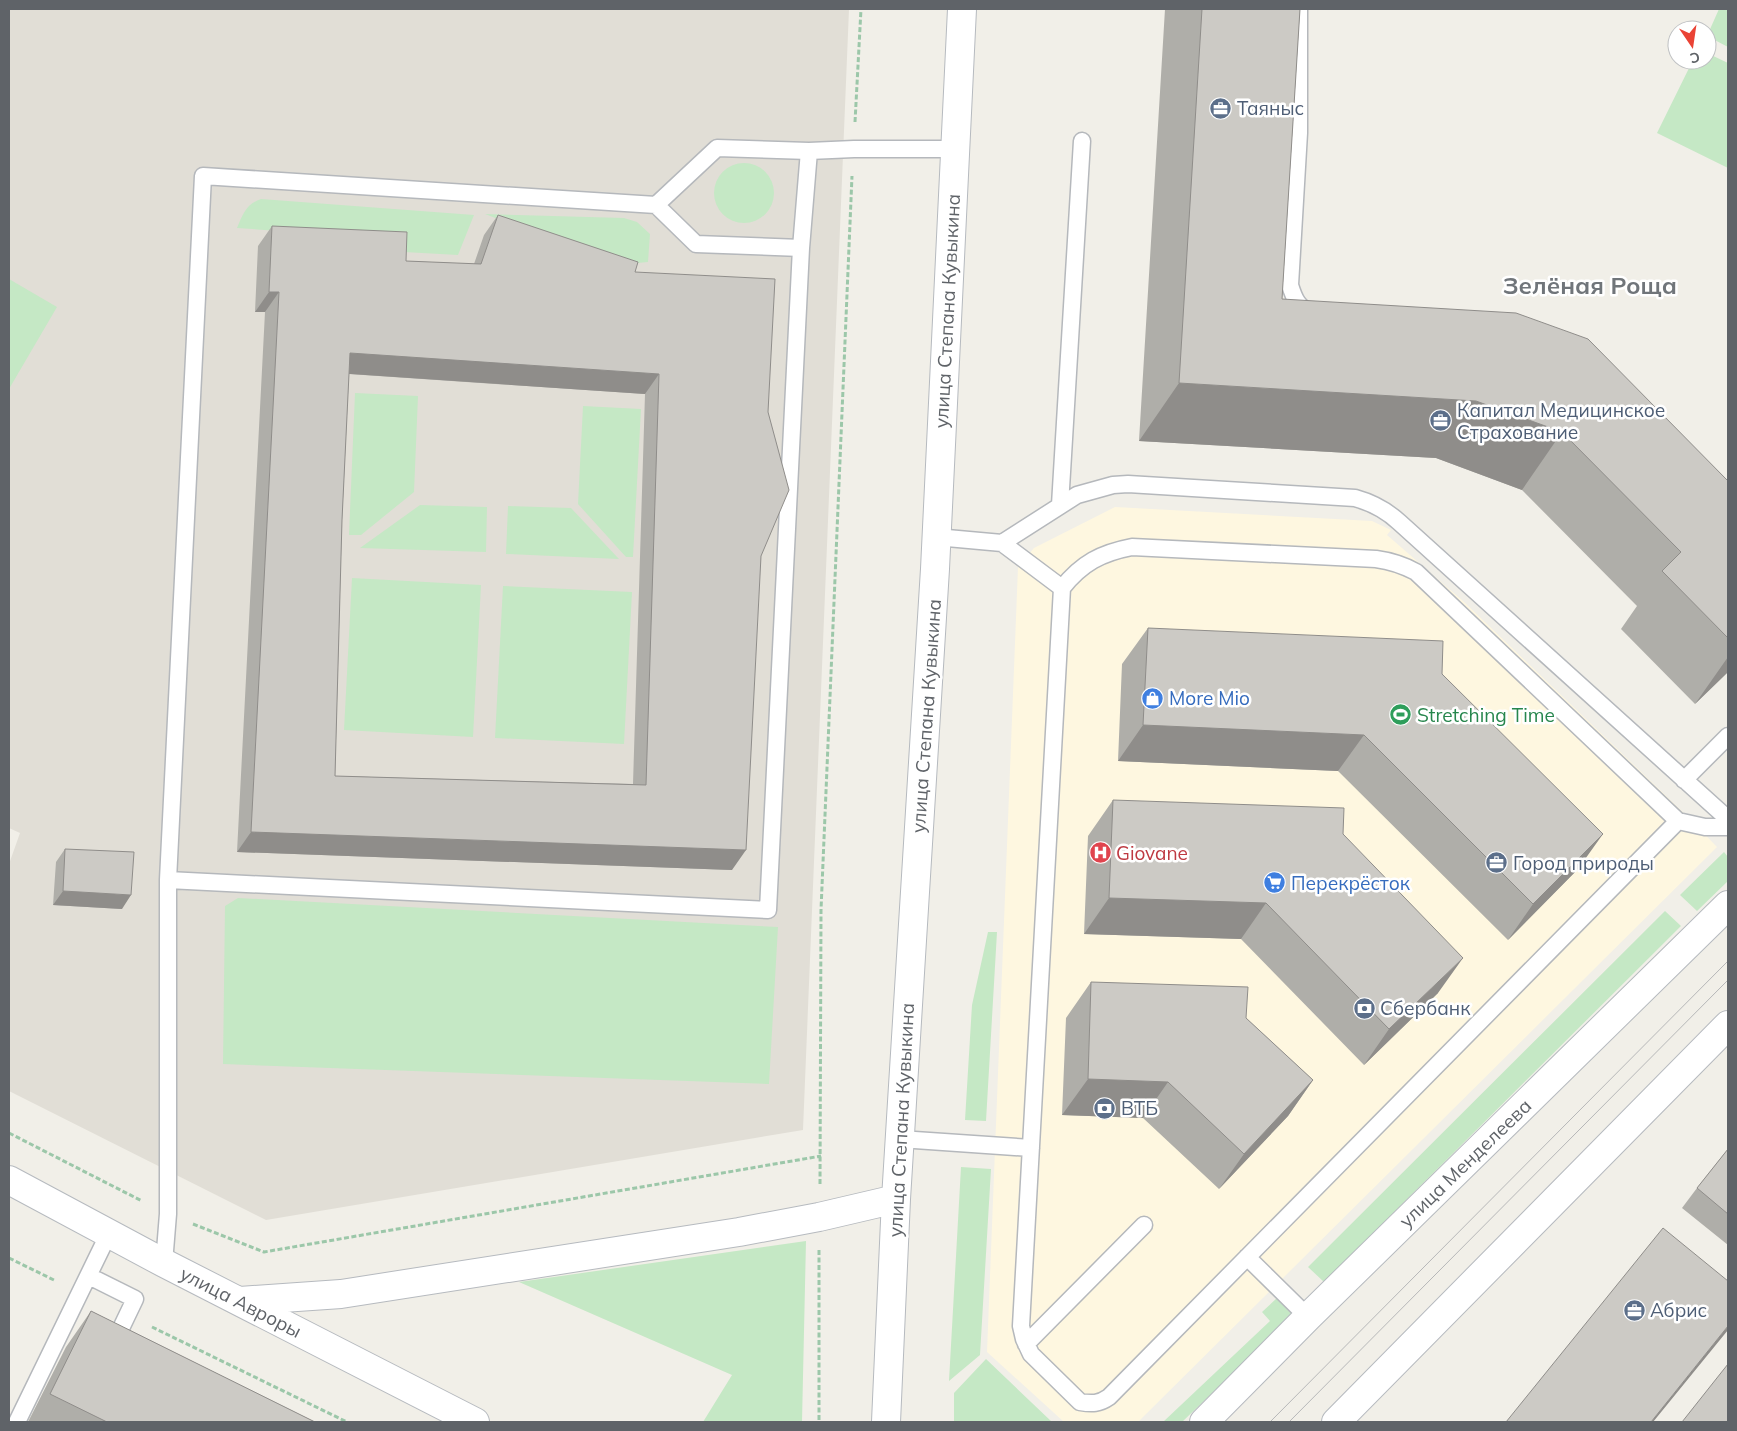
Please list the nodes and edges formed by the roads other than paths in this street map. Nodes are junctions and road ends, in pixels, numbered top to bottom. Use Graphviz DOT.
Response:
graph roads {
  1 [pos="962,9"];
  2 [pos="1298,9"];
  3 [pos="1082,140"];
  4 [pos="954,149"];
  5 [pos="809,151"];
  6 [pos="656,205"];
  7 [pos="801,248"];
  8 [pos="1327,315"];
  9 [pos="1060,505"];
  10 [pos="936,537"];
  11 [pos="1002,543"];
  12 [pos="1062,588"];
  13 [pos="1728,736"];
  14 [pos="1684,780"];
  15 [pos="1728,819"];
  16 [pos="1678,821"];
  17 [pos="1728,827"];
  18 [pos="168,880"];
  19 [pos="1728,905"];
  20 [pos="1728,1025"];
  21 [pos="900,1139"];
  22 [pos="1031,1148"];
  23 [pos="9,1180"];
  24 [pos="896,1199"];
  25 [pos="1144,1225"];
  26 [pos="109,1232"];
  27 [pos="1247,1257"];
  28 [pos="164,1263"];
  29 [pos="89,1276"];
  30 [pos="240,1301"];
  31 [pos="1308,1317"];
  32 [pos="1026,1344"];
  33 [pos="108,1355"];
  34 [pos="17,1422"];
  35 [pos="475,1422"];
  36 [pos="886,1422"];
  37 [pos="1204,1422"];
  38 [pos="1336,1422"];
  1 -- 4 [label="main road, улица Степана Кувыкина"];
  2 -- 8 [label="lane"];
  3 -- 9 [label="lane"];
  4 -- 5 [label="lane"];
  4 -- 10 [label="main road, улица Степана Кувыкина"];
  5 -- 6 [label="lane"];
  5 -- 7 [label="lane"];
  6 -- 7 [label="lane"];
  6 -- 18 [label="lane"];
  7 -- 18 [label="lane"];
  9 -- 11 [label="lane"];
  9 -- 14 [label="lane"];
  10 -- 11 [label="lane"];
  10 -- 21 [label="main road, улица Степана Кувыкина"];
  11 -- 12 [label="lane"];
  12 -- 16 [label="lane"];
  12 -- 22 [label="lane"];
  13 -- 14 [label="lane"];
  14 -- 15 [label="lane"];
  16 -- 17 [label="lane"];
  16 -- 27 [label="lane"];
  18 -- 28 [label="lane"];
  19 -- 31 [label="main road, улица Менделеева"];
  20 -- 38 [label="main road"];
  21 -- 22 [label="lane"];
  21 -- 24 [label="main road, улица Степана Кувыкина"];
  22 -- 32 [label="lane"];
  23 -- 26 [label="main road, улица Авроры"];
  24 -- 30 [label="main road"];
  24 -- 36 [label="main road, улица Степана Кувыкина"];
  25 -- 32 [label="lane"];
  26 -- 28 [label="main road, улица Авроры"];
  26 -- 29 [label="lane"];
  27 -- 31 [label="lane"];
  27 -- 32 [label="lane"];
  28 -- 30 [label="main road, улица Авроры"];
  29 -- 33 [label="lane"];
  29 -- 34 [label="lane"];
  30 -- 35 [label="main road, улица Авроры"];
  31 -- 37 [label="main road, улица Менделеева"];
}
